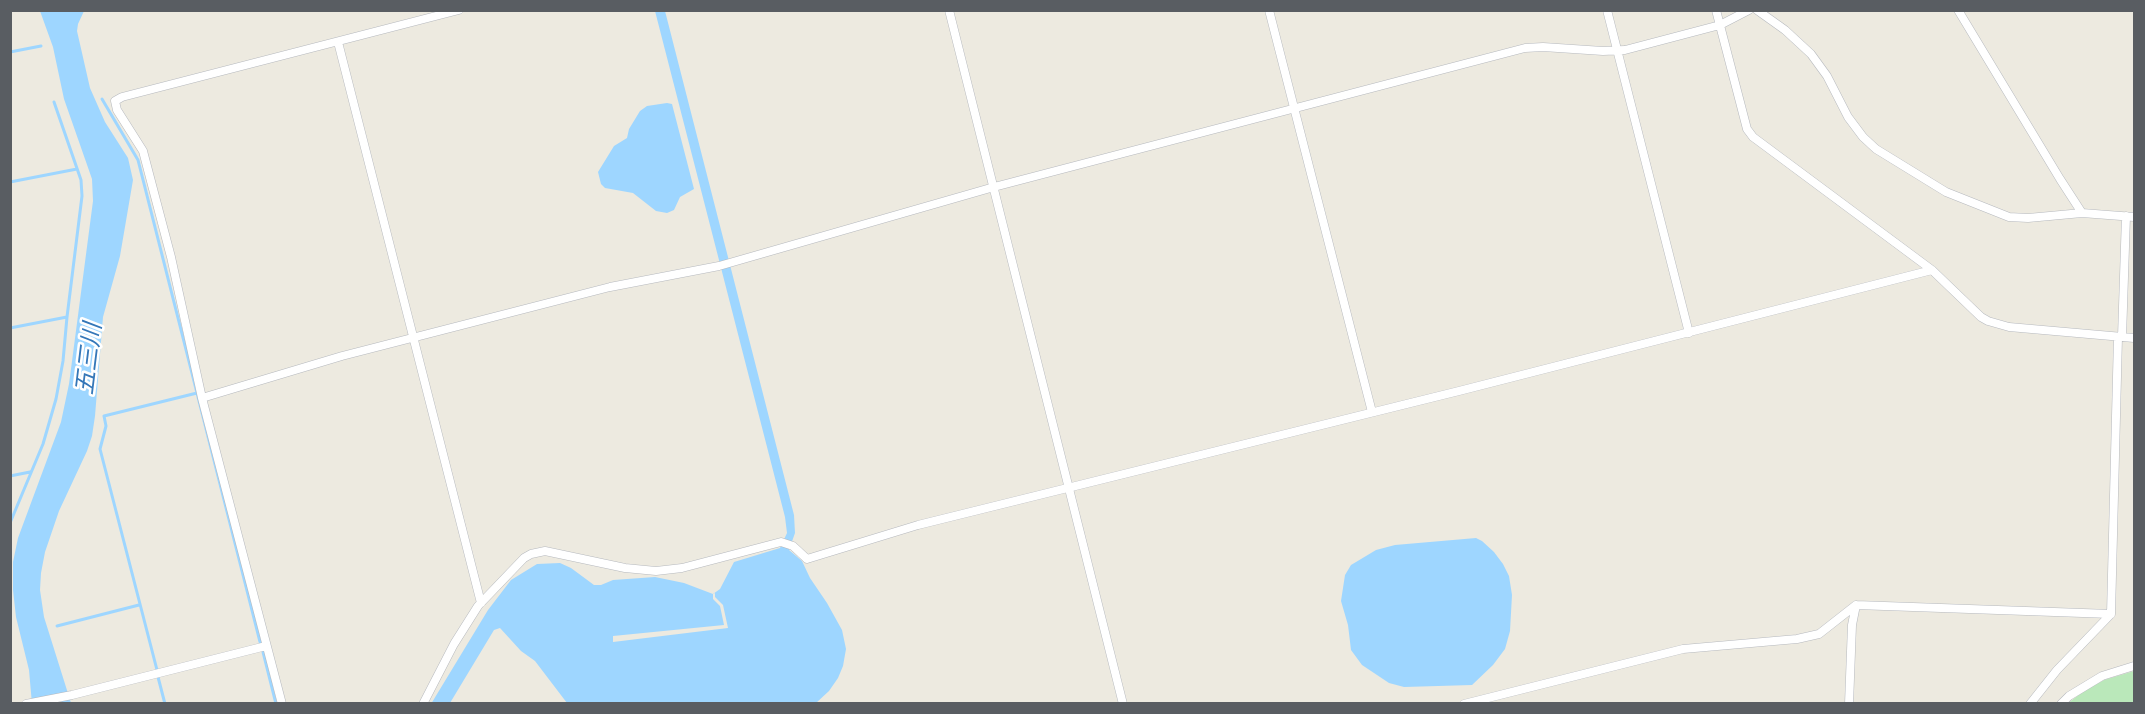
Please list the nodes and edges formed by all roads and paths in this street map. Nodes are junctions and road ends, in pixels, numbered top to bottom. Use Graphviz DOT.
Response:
graph roads {
  1 [pos="459,10"];
  2 [pos="949,10"];
  3 [pos="1269,10"];
  4 [pos="1606,10"];
  5 [pos="1716,10"];
  6 [pos="1749,10"];
  7 [pos="1757,10"];
  8 [pos="1958,10"];
  9 [pos="1720,25"];
  10 [pos="338,42"];
  11 [pos="1617,50"];
  12 [pos="1294,108"];
  13 [pos="994,187"];
  14 [pos="2082,213"];
  15 [pos="2130,217"];
  16 [pos="1932,270"];
  17 [pos="1689,333"];
  18 [pos="2120,337"];
  19 [pos="413,338"];
  20 [pos="2134,338"];
  21 [pos="202,398"];
  22 [pos="1372,412"];
  23 [pos="1070,488"];
  24 [pos="481,603"];
  25 [pos="1856,605"];
  26 [pos="2111,614"];
  27 [pos="266,646"];
  28 [pos="2134,666"];
  29 [pos="26,704"];
  30 [pos="282,704"];
  31 [pos="423,704"];
  32 [pos="1123,704"];
  33 [pos="1464,704"];
  34 [pos="1849,704"];
  35 [pos="2031,704"];
  36 [pos="2061,704"];
  1 -- 10 [label="street"];
  2 -- 13 [label="street"];
  3 -- 12 [label="street"];
  4 -- 11 [label="street"];
  5 -- 9 [label="street"];
  6 -- 9 [label="street"];
  7 -- 14 [label="street"];
  8 -- 14 [label="street"];
  9 -- 11 [label="street"];
  9 -- 16 [label="street"];
  10 -- 19 [label="street"];
  10 -- 21 [label="street"];
  11 -- 12 [label="street"];
  11 -- 17 [label="street"];
  12 -- 13 [label="street"];
  12 -- 22 [label="street"];
  13 -- 19 [label="street"];
  13 -- 23 [label="street"];
  14 -- 15 [label="street"];
  15 -- 18 [label="street"];
  16 -- 17 [label="street"];
  16 -- 18 [label="street"];
  17 -- 22 [label="street"];
  18 -- 20 [label="street"];
  18 -- 26 [label="street"];
  19 -- 21 [label="street"];
  19 -- 24 [label="street"];
  21 -- 27 [label="street"];
  22 -- 23 [label="street"];
  23 -- 24 [label="street"];
  23 -- 32 [label="street"];
  24 -- 31 [label="street"];
  25 -- 26 [label="street"];
  25 -- 33 [label="street"];
  25 -- 34 [label="street"];
  26 -- 35 [label="street"];
  27 -- 29 [label="street"];
  27 -- 30 [label="street"];
  28 -- 36 [label="street"];
}
